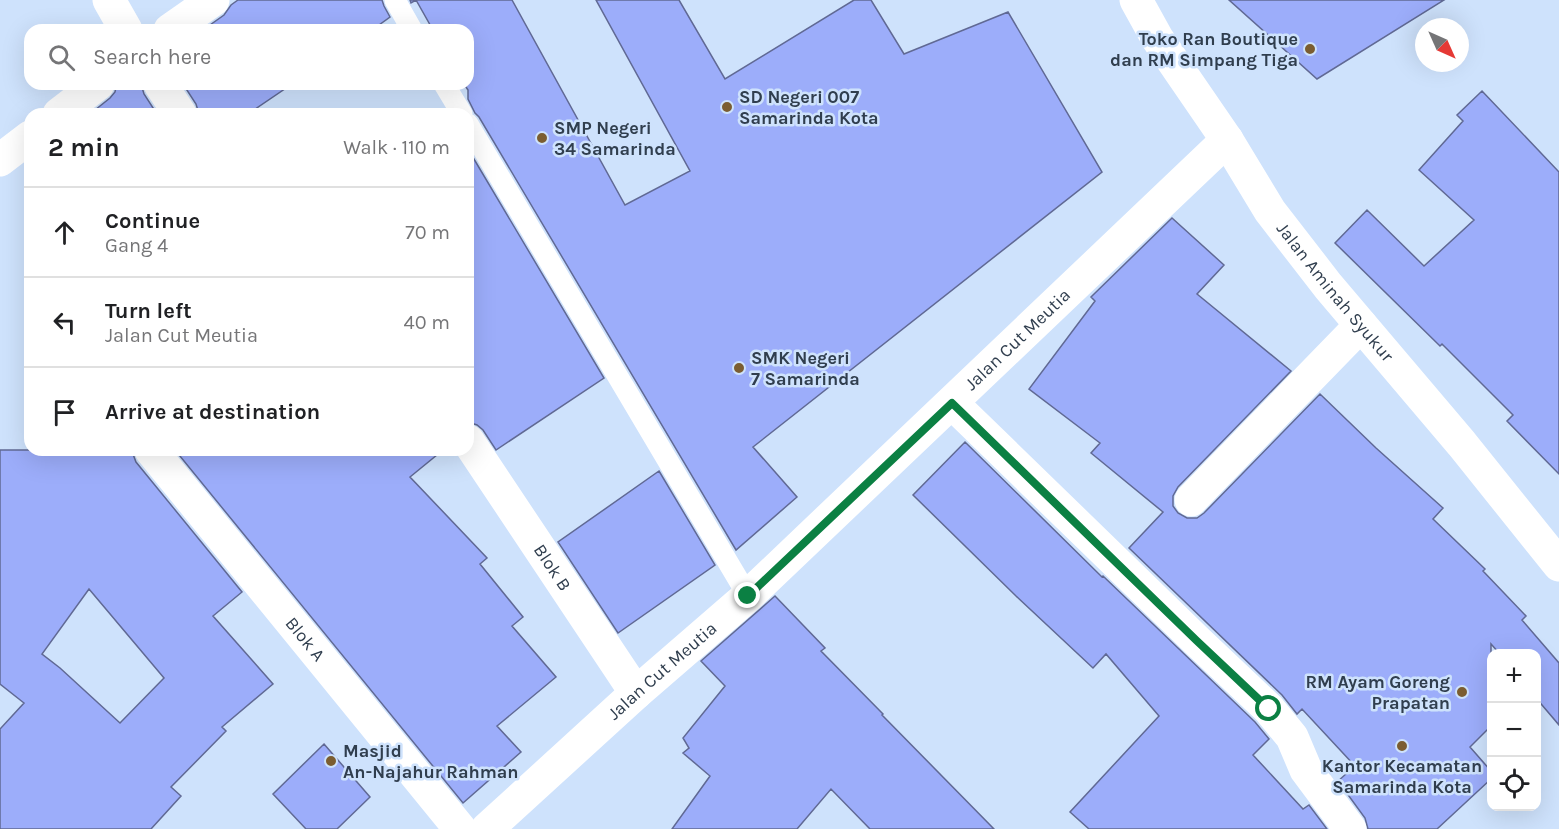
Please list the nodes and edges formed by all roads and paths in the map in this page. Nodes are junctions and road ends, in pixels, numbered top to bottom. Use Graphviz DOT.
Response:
graph roads {
  1 [pos="109,0"];
  2 [pos="213,0"];
  3 [pos="394,0"];
  4 [pos="1136,0"];
  5 [pos="123,24"];
  6 [pos="179,24"];
  7 [pos="408,24"];
  8 [pos="90,90"];
  9 [pos="164,90"];
  10 [pos="448,90"];
  11 [pos="67,108"];
  12 [pos="176,108"];
  13 [pos="458,108"];
  14 [pos="474,134"];
  15 [pos="1227,140"];
  16 [pos="24,141"];
  17 [pos="0,160"];
  18 [pos="1361,325"];
  19 [pos="952,403"];
  20 [pos="474,450"];
  21 [pos="156,456"];
  22 [pos="1191,500"];
  23 [pos="1559,565"];
  24 [pos="748,596"];
  25 [pos="636,693"];
  26 [pos="460,829"];
  27 [pos="487,829"];
  28 [pos="1350,829"];
  1 -- 5 [label="street"];
  2 -- 6 [label="street"];
  3 -- 7 [label="lane"];
  4 -- 15 [label="street, Jalan Aminah Syukur"];
  8 -- 11 [label="street"];
  9 -- 12 [label="street"];
  10 -- 13 [label="lane"];
  14 -- 24 [label="lane"];
  15 -- 18 [label="street, Jalan Aminah Syukur"];
  15 -- 19 [label="street, Jalan Cut Meutia"];
  16 -- 17 [label="street"];
  18 -- 22 [label="street"];
  18 -- 23 [label="street, Jalan Aminah Syukur"];
  19 -- 24 [label="street, Jalan Cut Meutia"];
  19 -- 28 [label="street"];
  20 -- 25 [label="street, Blok B"];
  21 -- 26 [label="street, Blok A"];
  24 -- 25 [label="street, Jalan Cut Meutia"];
  25 -- 27 [label="street, Jalan Cut Meutia"];
}
